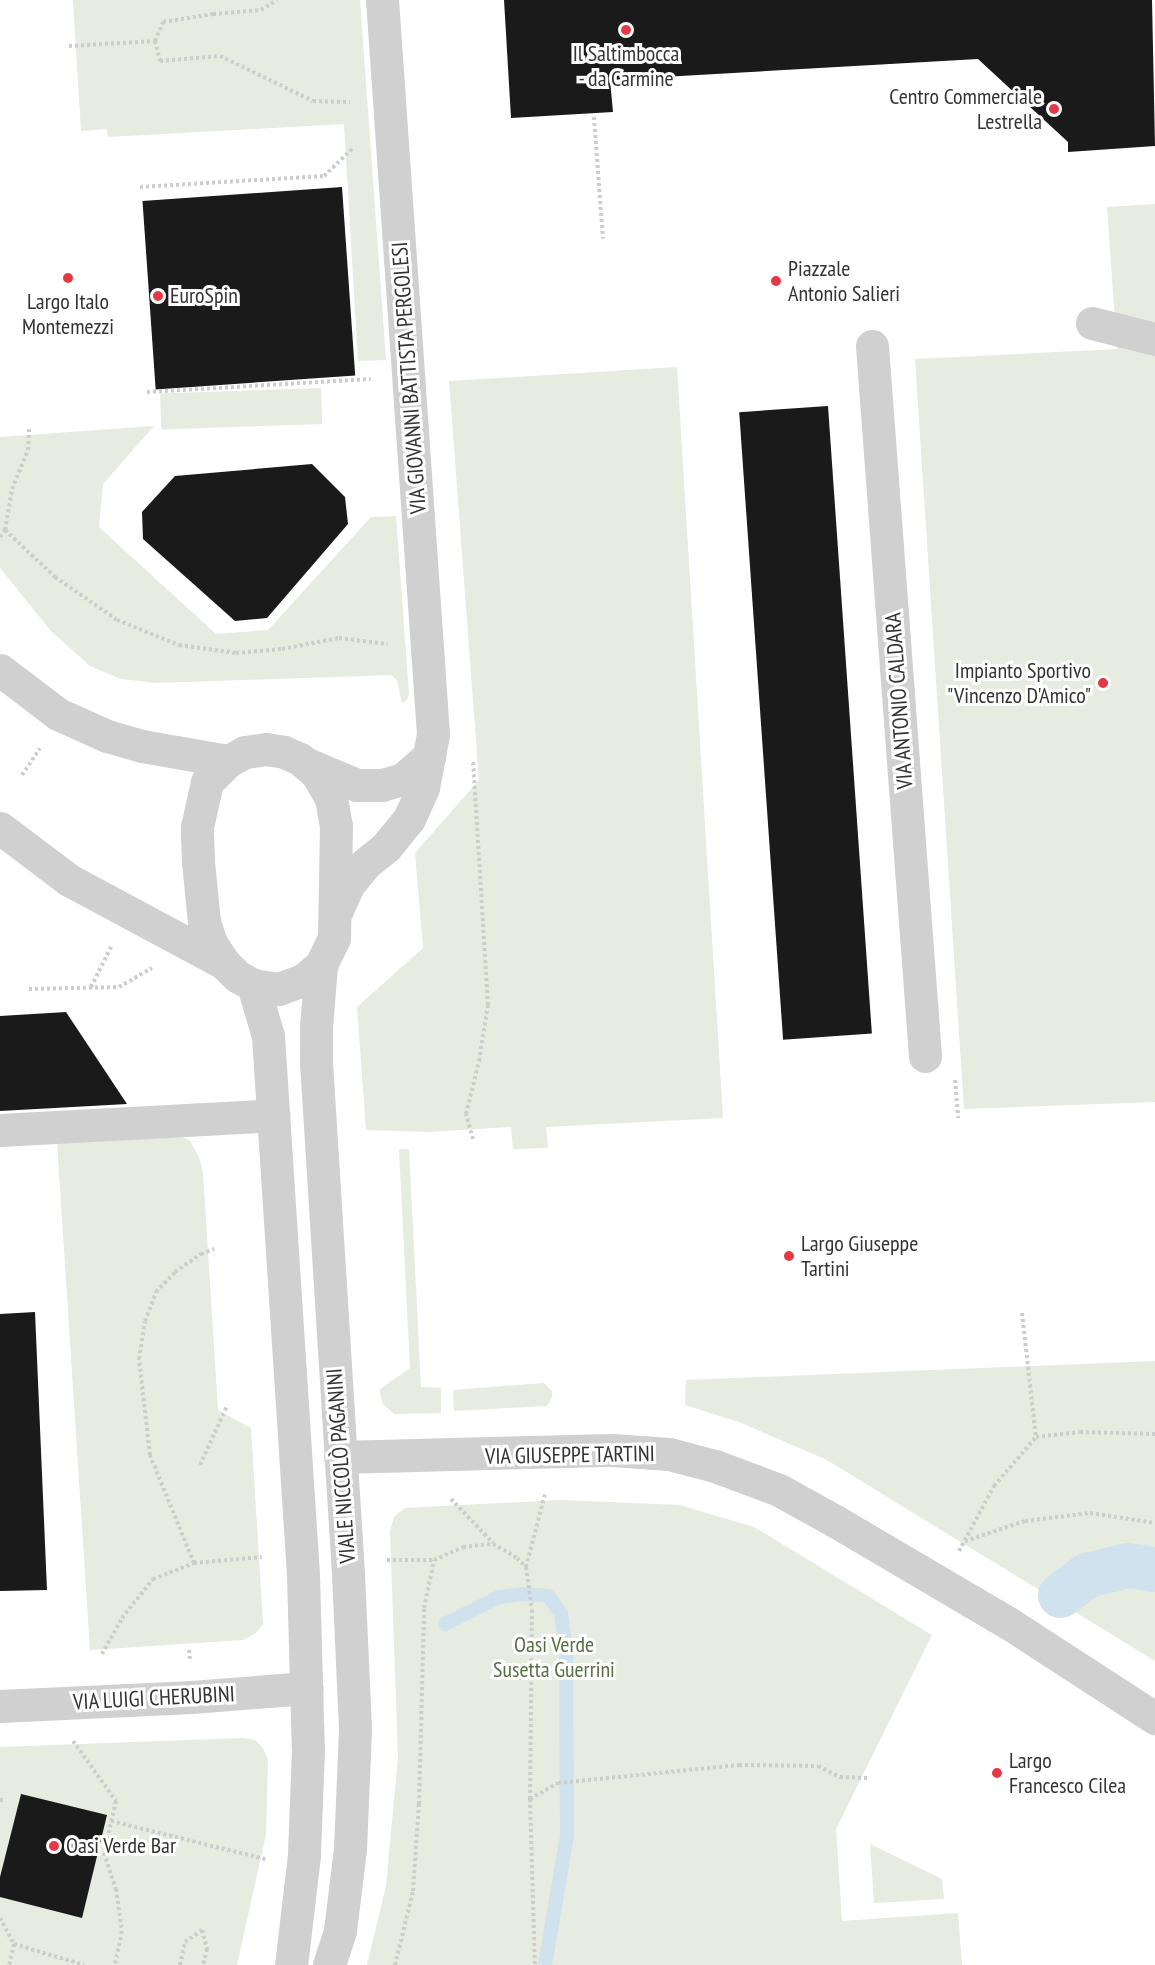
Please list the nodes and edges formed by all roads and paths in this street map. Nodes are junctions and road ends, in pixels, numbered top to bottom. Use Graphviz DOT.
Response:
graph roads {
  1 [pos="277,0"];
  2 [pos="382,0"];
  3 [pos="155,40"];
  4 [pos="69,46"];
  5 [pos="353,102"];
  6 [pos="594,117"];
  7 [pos="358,142"];
  8 [pos="140,187"];
  9 [pos="603,238"];
  10 [pos="1092,323"];
  11 [pos="1155,339"];
  12 [pos="872,346"];
  13 [pos="409,376"];
  14 [pos="147,392"];
  15 [pos="29,429"];
  16 [pos="5,530"];
  17 [pos="0,537"];
  18 [pos="391,644"];
  19 [pos="0,670"];
  20 [pos="45,740"];
  21 [pos="429,756"];
  22 [pos="473,760"];
  23 [pos="228,761"];
  24 [pos="304,762"];
  25 [pos="22,775"];
  26 [pos="0,828"];
  27 [pos="337,910"];
  28 [pos="112,946"];
  29 [pos="224,963"];
  30 [pos="321,965"];
  31 [pos="154,967"];
  32 [pos="254,985"];
  33 [pos="91,987"];
  34 [pos="29,989"];
  35 [pos="925,1056"];
  36 [pos="274,1115"];
  37 [pos="0,1130"];
  38 [pos="473,1139"];
  39 [pos="214,1249"];
  40 [pos="1022,1313"];
  41 [pos="227,1406"];
  42 [pos="1155,1434"];
  43 [pos="1035,1437"];
  44 [pos="340,1458"];
  45 [pos="200,1465"];
  46 [pos="545,1494"];
  47 [pos="451,1499"];
  48 [pos="1155,1523"];
  49 [pos="965,1541"];
  50 [pos="493,1544"];
  51 [pos="959,1551"];
  52 [pos="266,1557"];
  53 [pos="381,1560"];
  54 [pos="434,1560"];
  55 [pos="194,1563"];
  56 [pos="526,1567"];
  57 [pos="102,1654"];
  58 [pos="308,1688"];
  59 [pos="0,1706"];
  60 [pos="1155,1718"];
  61 [pos="70,1737"];
  62 [pos="869,1778"];
  63 [pos="531,1799"];
  64 [pos="111,1821"];
  65 [pos="267,1860"];
  66 [pos="0,1918"];
  67 [pos="14,1944"];
  68 [pos="9,1965"];
  69 [pos="84,1965"];
  70 [pos="115,1965"];
  71 [pos="180,1965"];
  72 [pos="203,1965"];
  73 [pos="291,1965"];
  74 [pos="328,1965"];
  75 [pos="395,1965"];
  76 [pos="535,1965"];
  1 -- 3 [label="path"];
  2 -- 13 [label="street, VIA GIOVANNI BATTISTA PERGOLESI"];
  3 -- 4 [label="path"];
  3 -- 5 [label="path"];
  6 -- 9 [label="path"];
  7 -- 8 [label="path"];
  10 -- 11 [label="street"];
  12 -- 35 [label="street, VIA ANTONIO CALDARA"];
  13 -- 14 [label="path"];
  13 -- 21 [label="street, VIA GIOVANNI BATTISTA PERGOLESI"];
  15 -- 16 [label="path"];
  16 -- 17 [label="path"];
  16 -- 18 [label="path"];
  19 -- 23 [label="street"];
  20 -- 25 [label="path"];
  21 -- 24 [label="street"];
  21 -- 27 [label="street, VIA GIOVANNI BATTISTA PERGOLESI"];
  22 -- 38 [label="path"];
  23 -- 24 [label="street, VIALE NICCOLÒ PAGANINI"];
  23 -- 29 [label="street, VIALE NICCOLÒ PAGANINI"];
  24 -- 27 [label="street, VIALE NICCOLÒ PAGANINI"];
  26 -- 29 [label="street, VIALE NICCOLÒ PAGANINI"];
  27 -- 30 [label="street, VIALE NICCOLÒ PAGANINI"];
  28 -- 33 [label="path"];
  29 -- 32 [label="street, VIALE NICCOLÒ PAGANINI"];
  30 -- 32 [label="street, VIALE NICCOLÒ PAGANINI"];
  30 -- 44 [label="street, VIALE NICCOLÒ PAGANINI"];
  31 -- 33 [label="path"];
  32 -- 36 [label="street, VIALE NICCOLÒ PAGANINI"];
  33 -- 34 [label="path"];
  36 -- 37 [label="street"];
  36 -- 58 [label="street, VIALE NICCOLÒ PAGANINI"];
  39 -- 55 [label="path"];
  40 -- 43 [label="path"];
  41 -- 45 [label="path"];
  42 -- 43 [label="path"];
  43 -- 49 [label="path"];
  44 -- 60 [label="street, VIA GIUSEPPE TARTINI"];
  44 -- 74 [label="street, VIALE NICCOLÒ PAGANINI"];
  46 -- 56 [label="path"];
  47 -- 50 [label="path"];
  48 -- 49 [label="path"];
  49 -- 51 [label="path"];
  50 -- 54 [label="path"];
  50 -- 56 [label="path"];
  52 -- 55 [label="path"];
  53 -- 54 [label="path"];
  54 -- 75 [label="path"];
  55 -- 57 [label="path"];
  56 -- 63 [label="path"];
  58 -- 59 [label="street, VIA LUIGI CHERUBINI"];
  58 -- 73 [label="street, VIALE NICCOLÒ PAGANINI"];
  61 -- 64 [label="path"];
  62 -- 63 [label="path"];
  63 -- 76 [label="path"];
  64 -- 65 [label="path"];
  64 -- 70 [label="path"];
  66 -- 67 [label="path"];
  67 -- 68 [label="path"];
  67 -- 69 [label="path"];
  71 -- 72 [label="path"];
}
